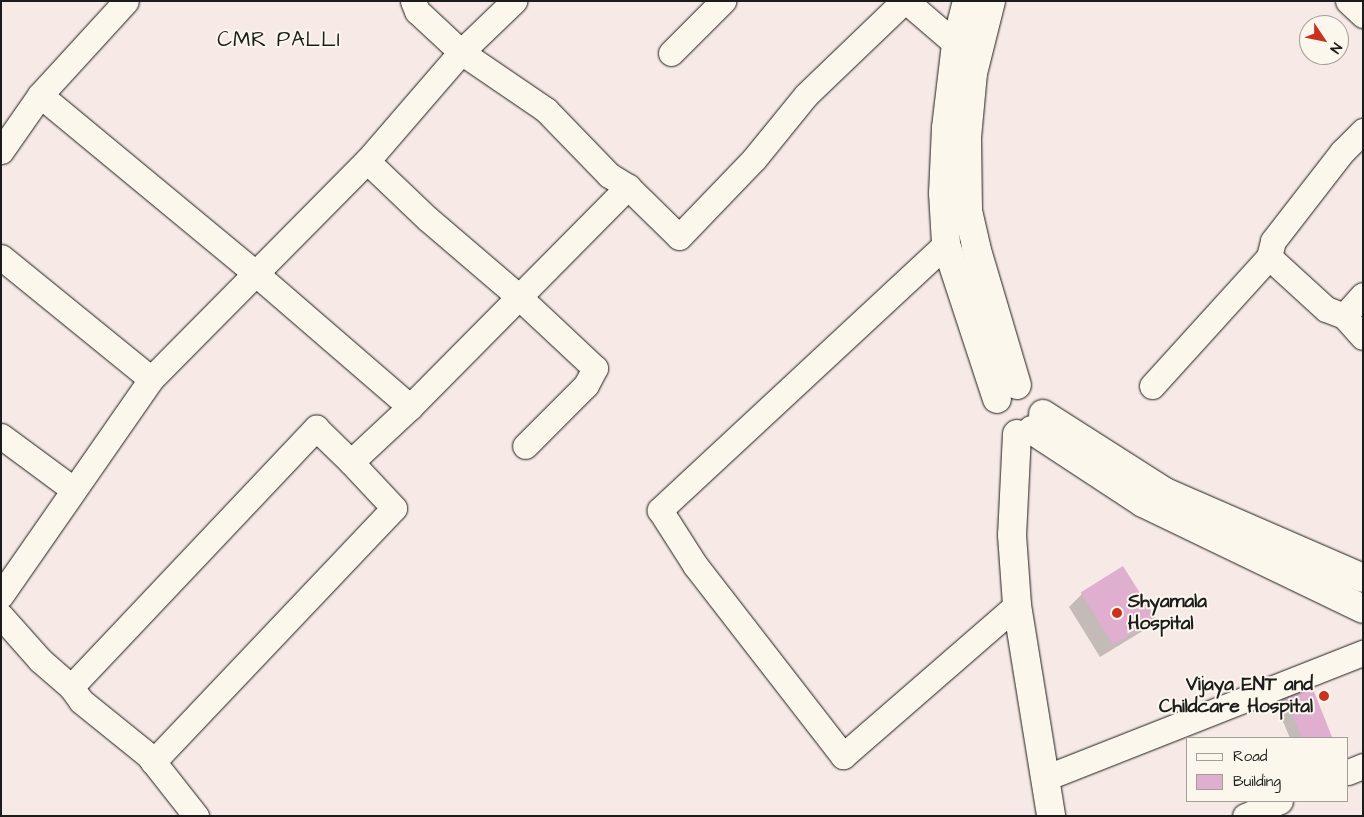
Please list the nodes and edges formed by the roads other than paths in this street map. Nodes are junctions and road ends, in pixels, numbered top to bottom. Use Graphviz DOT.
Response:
graph roads {
  1 [pos="126,1"];
  2 [pos="413,1"];
  3 [pos="514,1"];
  4 [pos="723,1"];
  5 [pos="905,1"];
  6 [pos="967,1"];
  7 [pos="990,1"];
  8 [pos="1348,1"];
  9 [pos="1363,15"];
  10 [pos="956,44"];
  11 [pos="461,52"];
  12 [pos="671,53"];
  13 [pos="40,95"];
  14 [pos="1363,131"];
  15 [pos="1,151"];
  16 [pos="366,160"];
  17 [pos="628,187"];
  18 [pos="946,244"];
  19 [pos="1,257"];
  20 [pos="1269,257"];
  21 [pos="255,273"];
  22 [pos="1363,295"];
  23 [pos="519,297"];
  24 [pos="1344,316"];
  25 [pos="1363,337"];
  26 [pos="151,379"];
  27 [pos="1152,386"];
  28 [pos="1007,392"];
  29 [pos="410,407"];
  30 [pos="1031,426"];
  31 [pos="1,436"];
  32 [pos="525,446"];
  33 [pos="351,462"];
  34 [pos="73,489"];
  35 [pos="1363,578"];
  36 [pos="2,599"];
  37 [pos="1017,605"];
  38 [pos="1363,609"];
  39 [pos="1363,653"];
  40 [pos="71,687"];
  41 [pos="154,762"];
  42 [pos="1363,766"];
  43 [pos="1349,772"];
  44 [pos="1045,778"];
  45 [pos="1278,802"];
  46 [pos="196,816"];
  47 [pos="1051,816"];
  48 [pos="1245,816"];
  1 -- 13 [label="street"];
  2 -- 11 [label="street"];
  3 -- 11 [label="street"];
  4 -- 12 [label="street"];
  5 -- 10 [label="street"];
  5 -- 17 [label="street"];
  6 -- 10 [label="main road"];
  7 -- 28 [label="main road"];
  8 -- 9 [label="street"];
  10 -- 18 [label="main road"];
  11 -- 16 [label="street"];
  11 -- 17 [label="street"];
  13 -- 15 [label="street"];
  13 -- 21 [label="street"];
  14 -- 20 [label="street"];
  16 -- 21 [label="street"];
  16 -- 23 [label="street"];
  17 -- 23 [label="street"];
  18 -- 28 [label="main road"];
  18 -- 37 [label="street"];
  19 -- 26 [label="street"];
  20 -- 24 [label="street"];
  20 -- 27 [label="street"];
  21 -- 26 [label="street"];
  21 -- 29 [label="street"];
  22 -- 24 [label="street"];
  23 -- 29 [label="street"];
  23 -- 32 [label="street"];
  24 -- 25 [label="street"];
  26 -- 34 [label="street"];
  28 -- 30 [label="main road"];
  28 -- 30 [label="main road"];
  29 -- 33 [label="street"];
  30 -- 35 [label="main road"];
  30 -- 37 [label="main road"];
  30 -- 38 [label="main road"];
  31 -- 34 [label="street"];
  33 -- 40 [label="street"];
  33 -- 41 [label="street"];
  34 -- 36 [label="street"];
  36 -- 40 [label="street"];
  37 -- 44 [label="main road"];
  39 -- 44 [label="street"];
  40 -- 41 [label="street"];
  41 -- 46 [label="street"];
  42 -- 43 [label="street"];
  44 -- 47 [label="main road"];
  45 -- 48 [label="street"];
}
